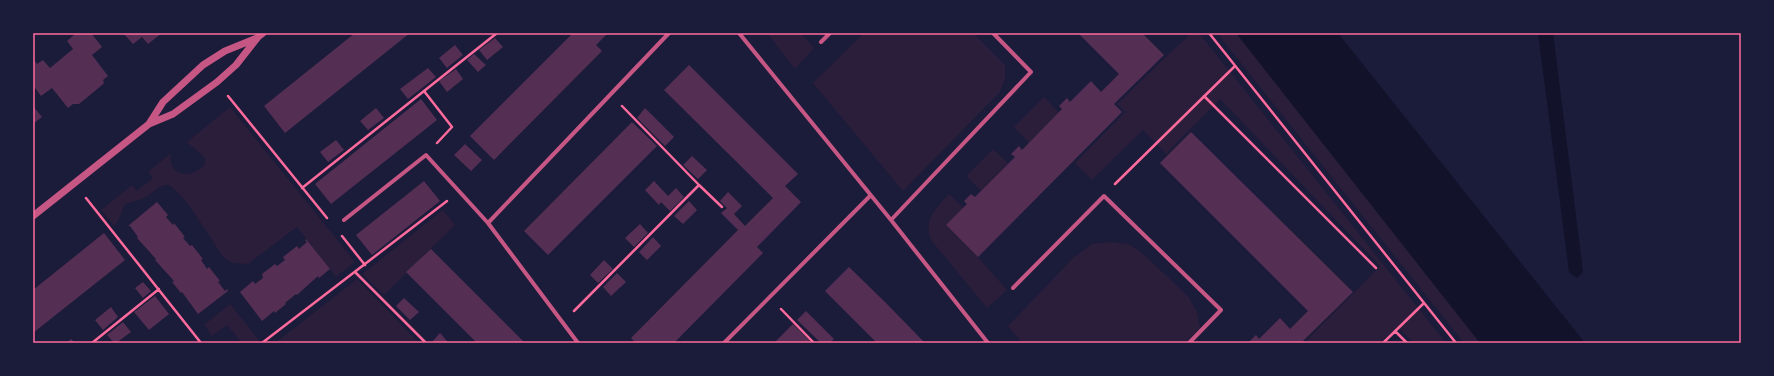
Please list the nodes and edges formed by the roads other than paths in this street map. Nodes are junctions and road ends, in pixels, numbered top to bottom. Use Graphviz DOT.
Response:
graph roads {
  1 [pos="670,33"];
  2 [pos="739,33"];
  3 [pos="830,33"];
  4 [pos="993,33"];
  5 [pos="260,35"];
  6 [pos="821,42"];
  7 [pos="149,124"];
  8 [pos="870,196"];
  9 [pos="33,216"];
  10 [pos="344,220"];
  11 [pos="891,220"];
  12 [pos="488,223"];
  13 [pos="1013,288"];
  14 [pos="578,343"];
  15 [pos="724,343"];
  16 [pos="988,343"];
  17 [pos="1189,343"];
  1 -- 12 [label="street"];
  2 -- 8 [label="street"];
  3 -- 6 [label="street"];
  4 -- 11 [label="street"];
  5 -- 7 [label="street"];
  5 -- 7 [label="street"];
  7 -- 9 [label="street"];
  8 -- 11 [label="street"];
  8 -- 15 [label="street"];
  10 -- 12 [label="street"];
  11 -- 16 [label="street"];
  12 -- 14 [label="street"];
  13 -- 17 [label="street"];
}
